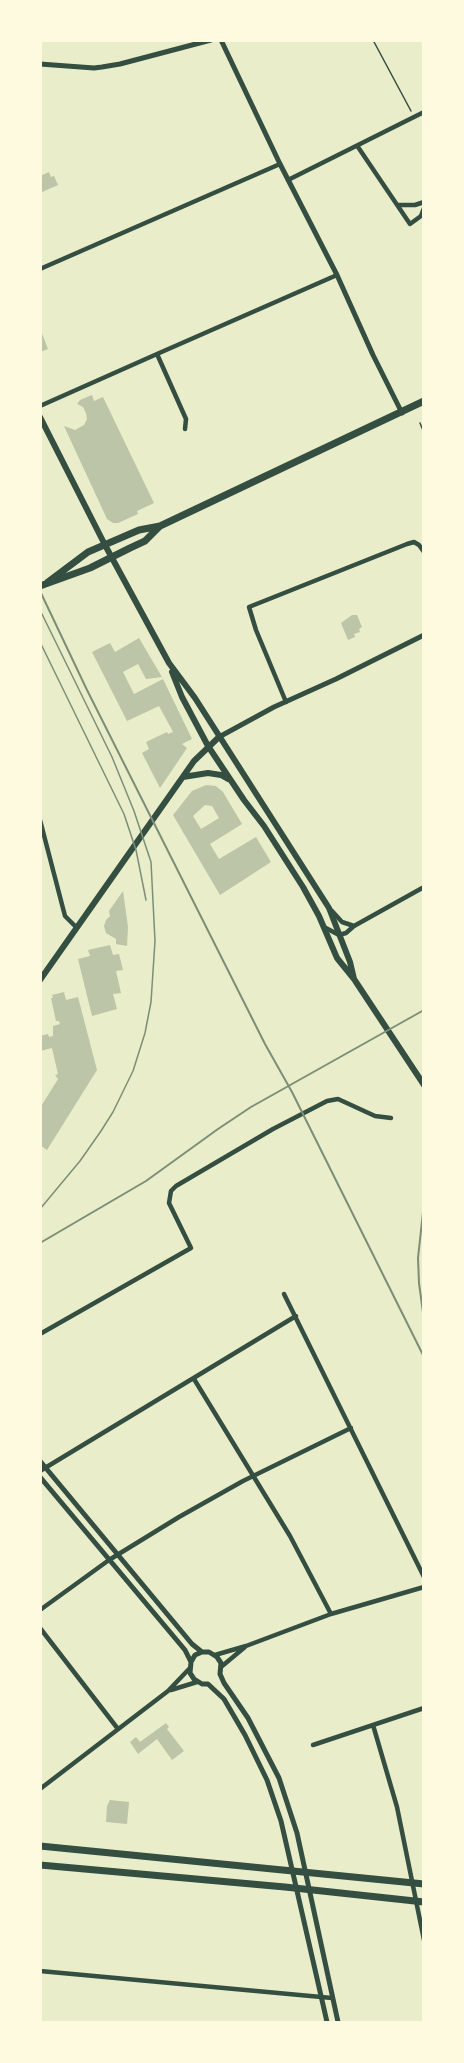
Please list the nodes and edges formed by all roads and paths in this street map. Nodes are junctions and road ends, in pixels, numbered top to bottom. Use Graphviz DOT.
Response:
graph roads {
  1 [pos="211,40"];
  2 [pos="221,40"];
  3 [pos="373,40"];
  4 [pos="40,64"];
  5 [pos="423,112"];
  6 [pos="414,117"];
  7 [pos="358,147"];
  8 [pos="280,164"];
  9 [pos="288,180"];
  10 [pos="423,202"];
  11 [pos="398,205"];
  12 [pos="423,208"];
  13 [pos="422,216"];
  14 [pos="40,269"];
  15 [pos="337,275"];
  16 [pos="158,354"];
  17 [pos="421,404"];
  18 [pos="40,406"];
  19 [pos="402,413"];
  20 [pos="40,417"];
  21 [pos="420,423"];
  22 [pos="186,429"];
  23 [pos="423,433"];
  24 [pos="160,526"];
  25 [pos="105,545"];
  26 [pos="423,552"];
  27 [pos="111,558"];
  28 [pos="48,582"];
  29 [pos="40,586"];
  30 [pos="423,635"];
  31 [pos="169,663"];
  32 [pos="286,702"];
  33 [pos="219,737"];
  34 [pos="208,746"];
  35 [pos="182,777"];
  36 [pos="231,781"];
  37 [pos="40,820"];
  38 [pos="423,887"];
  39 [pos="329,908"];
  40 [pos="321,924"];
  41 [pos="354,926"];
  42 [pos="77,928"];
  43 [pos="339,935"];
  44 [pos="354,979"];
  45 [pos="40,980"];
  46 [pos="423,1085"];
  47 [pos="391,1118"];
  48 [pos="284,1294"];
  49 [pos="296,1316"];
  50 [pos="40,1334"];
  51 [pos="194,1379"];
  52 [pos="351,1428"];
  53 [pos="40,1461"];
  54 [pos="46,1468"];
  55 [pos="40,1472"];
  56 [pos="254,1476"];
  57 [pos="40,1477"];
  58 [pos="118,1554"];
  59 [pos="109,1560"];
  60 [pos="423,1577"];
  61 [pos="423,1587"];
  62 [pos="40,1610"];
  63 [pos="331,1614"];
  64 [pos="40,1629"];
  65 [pos="246,1646"];
  66 [pos="202,1652"];
  67 [pos="214,1655"];
  68 [pos="191,1662"];
  69 [pos="221,1667"];
  70 [pos="189,1669"];
  71 [pos="220,1674"];
  72 [pos="197,1682"];
  73 [pos="208,1683"];
  74 [pos="168,1691"];
  75 [pos="423,1708"];
  76 [pos="373,1725"];
  77 [pos="118,1729"];
  78 [pos="313,1745"];
  79 [pos="40,1790"];
  80 [pos="40,1846"];
  81 [pos="40,1865"];
  82 [pos="294,1872"];
  83 [pos="306,1874"];
  84 [pos="412,1883"];
  85 [pos="423,1884"];
  86 [pos="298,1889"];
  87 [pos="310,1890"];
  88 [pos="419,1902"];
  89 [pos="423,1940"];
  90 [pos="40,1971"];
  91 [pos="321,1997"];
  92 [pos="332,1998"];
  93 [pos="327,2022"];
  94 [pos="338,2022"];
  1 -- 4 [label="street"];
  2 -- 8 [label="street"];
  3 -- 6 [label="path"];
  5 -- 6 [label="street"];
  6 -- 7 [label="street"];
  7 -- 9 [label="street"];
  7 -- 11 [label="street"];
  8 -- 9 [label="street"];
  8 -- 14 [label="street"];
  9 -- 15 [label="street"];
  10 -- 11 [label="street"];
  11 -- 13 [label="street"];
  12 -- 13 [label="street"];
  15 -- 16 [label="street"];
  15 -- 19 [label="street"];
  16 -- 18 [label="street"];
  16 -- 22 [label="street"];
  17 -- 19 [label="main road"];
  19 -- 24 [label="main road"];
  20 -- 25 [label="main road"];
  21 -- 23 [label="path"];
  24 -- 25 [label="main road"];
  24 -- 27 [label="main road"];
  25 -- 27 [label="main road"];
  25 -- 28 [label="main road"];
  26 -- 32 [label="street"];
  27 -- 28 [label="main road"];
  27 -- 31 [label="main road"];
  28 -- 29 [label="main road"];
  30 -- 32 [label="street"];
  31 -- 33 [label="main road"];
  31 -- 34 [label="main road"];
  32 -- 33 [label="street"];
  33 -- 34 [label="main road"];
  33 -- 39 [label="main road"];
  34 -- 35 [label="main road"];
  34 -- 36 [label="main road"];
  35 -- 36 [label="main road"];
  35 -- 42 [label="main road"];
  36 -- 40 [label="main road"];
  37 -- 42 [label="street"];
  38 -- 41 [label="street"];
  39 -- 41 [label="street"];
  39 -- 43 [label="main road"];
  40 -- 43 [label="street"];
  40 -- 44 [label="main road"];
  41 -- 43 [label="street"];
  42 -- 45 [label="main road"];
  43 -- 44 [label="main road"];
  44 -- 46 [label="main road"];
  47 -- 50 [label="street"];
  48 -- 49 [label="street"];
  49 -- 51 [label="street"];
  49 -- 52 [label="street"];
  51 -- 54 [label="street"];
  51 -- 56 [label="street"];
  52 -- 56 [label="street"];
  52 -- 60 [label="street"];
  53 -- 54 [label="street"];
  54 -- 55 [label="street"];
  54 -- 58 [label="street"];
  56 -- 58 [label="street"];
  56 -- 63 [label="street"];
  57 -- 59 [label="street"];
  58 -- 59 [label="street"];
  58 -- 66 [label="street"];
  59 -- 62 [label="street"];
  59 -- 68 [label="street"];
  61 -- 63 [label="street"];
  63 -- 65 [label="street"];
  64 -- 77 [label="street"];
  65 -- 67 [label="street"];
  65 -- 69 [label="street"];
  66 -- 67 [label="street"];
  66 -- 68 [label="street"];
  67 -- 69 [label="street"];
  68 -- 70 [label="street"];
  69 -- 71 [label="street"];
  70 -- 72 [label="street"];
  70 -- 74 [label="street"];
  71 -- 73 [label="street"];
  71 -- 83 [label="street"];
  72 -- 73 [label="street"];
  72 -- 74 [label="street"];
  73 -- 82 [label="street"];
  74 -- 77 [label="street"];
  75 -- 76 [label="street"];
  76 -- 78 [label="street"];
  76 -- 84 [label="street"];
  77 -- 79 [label="street"];
  80 -- 82 [label="main road"];
  81 -- 86 [label="main road"];
  82 -- 83 [label="main road"];
  82 -- 86 [label="street"];
  83 -- 84 [label="main road"];
  83 -- 87 [label="street"];
  84 -- 85 [label="main road"];
  84 -- 88 [label="street"];
  86 -- 87 [label="main road"];
  86 -- 91 [label="street"];
  87 -- 88 [label="main road"];
  87 -- 92 [label="street"];
  88 -- 89 [label="street"];
  90 -- 91 [label="street"];
  91 -- 92 [label="street"];
  91 -- 93 [label="street"];
  92 -- 94 [label="street"];
}
